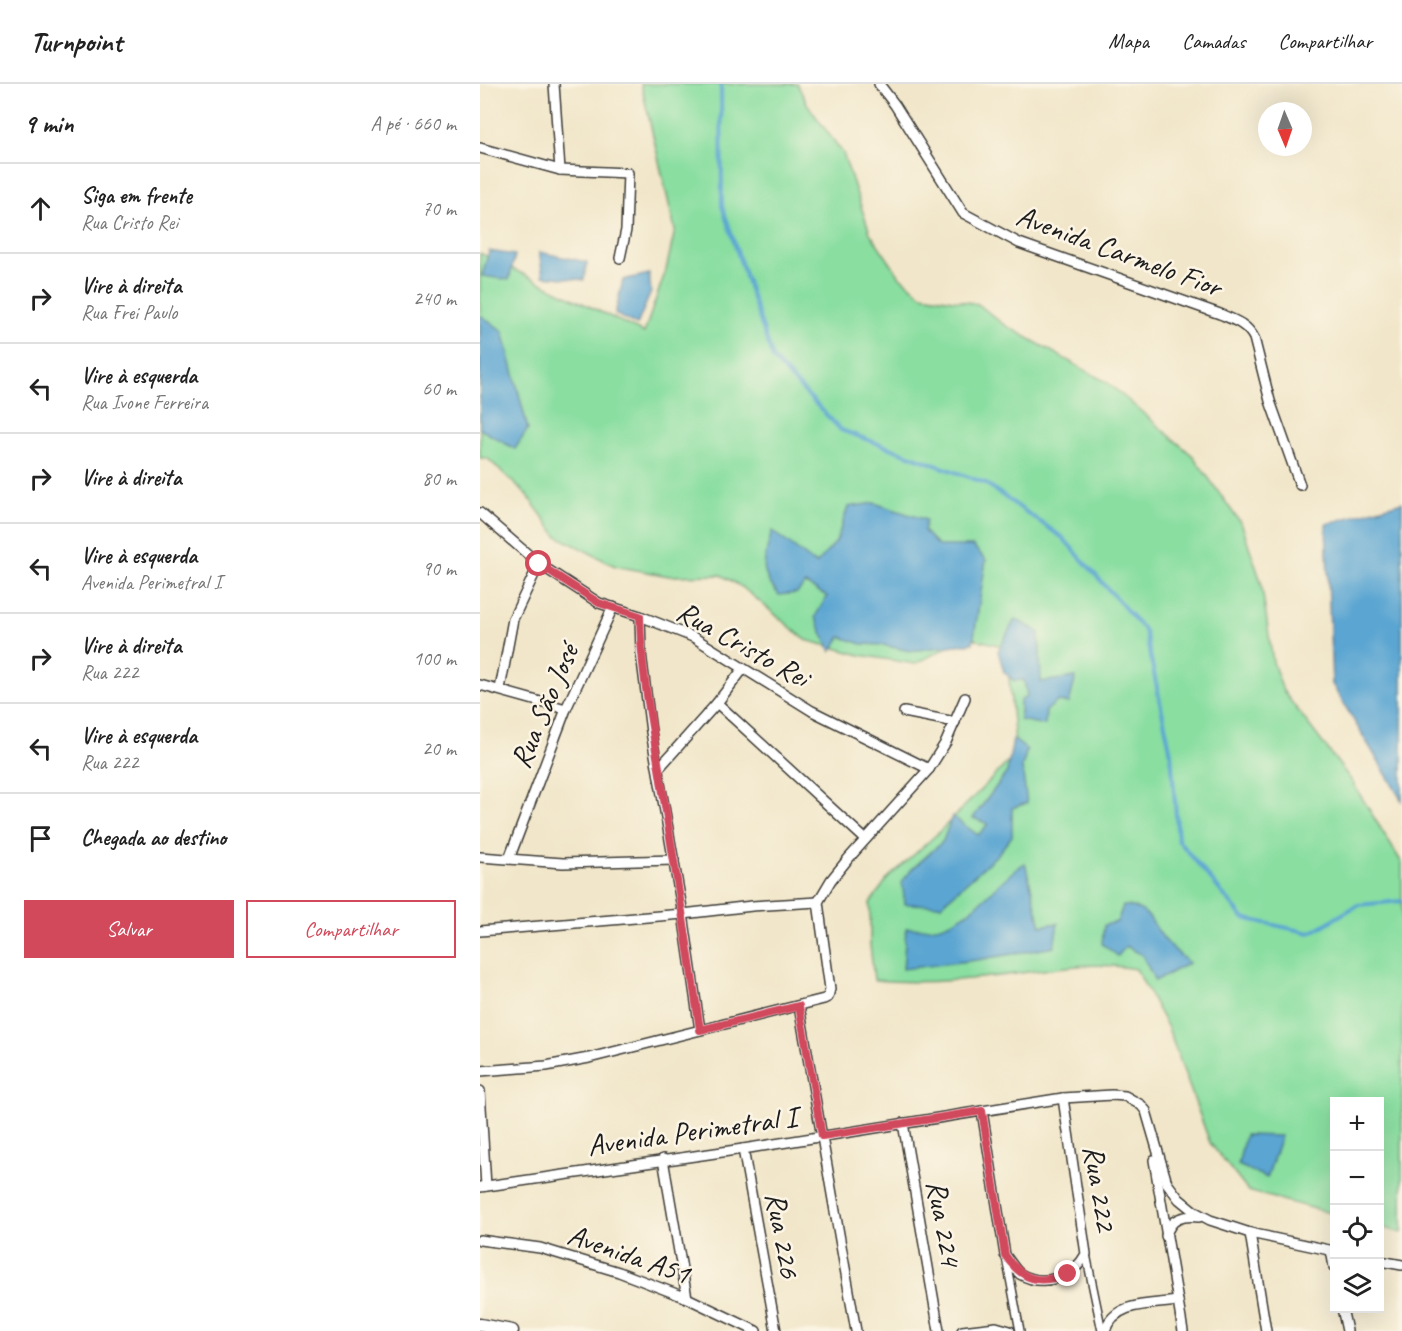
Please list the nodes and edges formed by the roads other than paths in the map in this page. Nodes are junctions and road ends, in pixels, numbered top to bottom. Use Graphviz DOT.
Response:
graph roads {
  1 [pos="554,84"];
  2 [pos="879,84"];
  3 [pos="480,148"];
  4 [pos="560,170"];
  5 [pos="620,258"];
  6 [pos="1300,485"];
  7 [pos="480,513"];
  8 [pos="539,564"];
  9 [pos="613,607"];
  10 [pos="640,616"];
  11 [pos="742,669"];
  12 [pos="480,685"];
  13 [pos="500,689"];
  14 [pos="965,698"];
  15 [pos="717,703"];
  16 [pos="566,709"];
  17 [pos="904,712"];
  18 [pos="955,723"];
  19 [pos="659,768"];
  20 [pos="929,769"];
  21 [pos="865,839"];
  22 [pos="480,857"];
  23 [pos="509,859"];
  24 [pos="674,860"];
  25 [pos="818,902"];
  26 [pos="683,914"];
  27 [pos="480,931"];
  28 [pos="799,1006"];
  29 [pos="700,1030"];
  30 [pos="480,1071"];
  31 [pos="480,1091"];
  32 [pos="1063,1098"];
  33 [pos="982,1111"];
  34 [pos="1147,1116"];
  35 [pos="903,1123"];
  36 [pos="822,1136"];
  37 [pos="743,1149"];
  38 [pos="663,1160"];
  39 [pos="483,1186"];
  40 [pos="1204,1217"];
  41 [pos="1250,1233"];
  42 [pos="1166,1238"];
  43 [pos="480,1240"];
  44 [pos="1330,1249"];
  45 [pos="1086,1254"];
  46 [pos="1005,1255"];
  47 [pos="1384,1262"];
  48 [pos="1402,1265"];
  49 [pos="687,1298"];
  50 [pos="1178,1301"];
  51 [pos="1343,1313"];
  52 [pos="480,1325"];
  53 [pos="512,1331"];
  54 [pos="756,1331"];
  55 [pos="776,1331"];
  56 [pos="856,1331"];
  57 [pos="939,1331"];
  58 [pos="962,1331"];
  59 [pos="1010,1331"];
  60 [pos="1020,1331"];
  61 [pos="1104,1331"];
  62 [pos="1183,1331"];
  63 [pos="1266,1331"];
  64 [pos="1347,1331"];
  1 -- 4 [label="street"];
  2 -- 6 [label="street, Avenida Carmelo Fior"];
  3 -- 4 [label="street"];
  4 -- 5 [label="street"];
  7 -- 8 [label="street, Rua Cristo Rei"];
  8 -- 9 [label="street, Rua Cristo Rei"];
  8 -- 13 [label="street"];
  9 -- 10 [label="street, Rua Cristo Rei"];
  9 -- 16 [label="street, Rua São José"];
  10 -- 11 [label="street, Rua Cristo Rei"];
  10 -- 19 [label="street"];
  11 -- 15 [label="street"];
  11 -- 20 [label="street, Rua Cristo Rei"];
  12 -- 13 [label="street"];
  13 -- 16 [label="street"];
  14 -- 18 [label="street"];
  15 -- 19 [label="street"];
  15 -- 21 [label="street"];
  16 -- 23 [label="street, Rua São José"];
  17 -- 18 [label="street"];
  18 -- 20 [label="street"];
  19 -- 24 [label="street"];
  20 -- 21 [label="street"];
  21 -- 25 [label="street"];
  22 -- 23 [label="street"];
  23 -- 24 [label="street"];
  24 -- 26 [label="street"];
  25 -- 26 [label="street"];
  25 -- 28 [label="street"];
  26 -- 27 [label="street"];
  26 -- 29 [label="street"];
  28 -- 29 [label="street"];
  28 -- 36 [label="street"];
  29 -- 30 [label="street"];
  31 -- 39 [label="street"];
  32 -- 33 [label="street, Avenida Perimetral I"];
  32 -- 34 [label="street, Avenida Perimetral I"];
  32 -- 45 [label="street, Rua 222"];
  33 -- 35 [label="street, Avenida Perimetral I"];
  33 -- 46 [label="street"];
  34 -- 40 [label="street"];
  34 -- 42 [label="street"];
  35 -- 36 [label="street, Avenida Perimetral I"];
  35 -- 57 [label="street, Rua 224"];
  36 -- 37 [label="street, Avenida Perimetral I"];
  36 -- 56 [label="street"];
  37 -- 38 [label="street, Avenida Perimetral I"];
  37 -- 55 [label="street, Rua 226"];
  38 -- 39 [label="street, Avenida Perimetral I"];
  38 -- 49 [label="street"];
  40 -- 41 [label="street"];
  40 -- 42 [label="street"];
  41 -- 44 [label="street"];
  41 -- 63 [label="street"];
  42 -- 50 [label="street"];
  43 -- 49 [label="street, Avenida A51"];
  45 -- 46 [label="street, Rua 222"];
  45 -- 61 [label="street"];
  46 -- 60 [label="street"];
  47 -- 48 [label="street"];
  49 -- 54 [label="street, Avenida A51"];
  50 -- 61 [label="street"];
  50 -- 62 [label="street"];
  51 -- 64 [label="street"];
  52 -- 53 [label="street"];
  58 -- 59 [label="street"];
}
